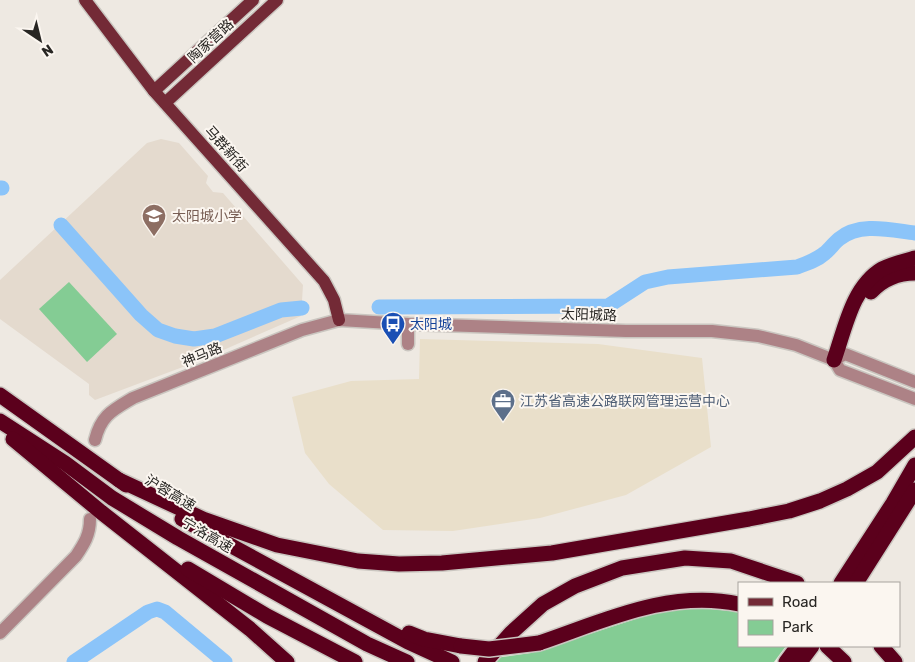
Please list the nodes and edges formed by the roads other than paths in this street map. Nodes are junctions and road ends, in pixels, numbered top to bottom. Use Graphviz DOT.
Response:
graph roads {
  1 [pos="86,0"];
  2 [pos="253,0"];
  3 [pos="277,0"];
  4 [pos="154,91"];
  5 [pos="165,103"];
  6 [pos="915,258"];
  7 [pos="915,273"];
  8 [pos="340,320"];
  9 [pos="408,324"];
  10 [pos="408,344"];
  11 [pos="840,361"];
  12 [pos="914,381"];
  13 [pos="0,396"];
  14 [pos="911,397"];
  15 [pos="0,421"];
  16 [pos="0,428"];
  17 [pos="915,437"];
  18 [pos="95,440"];
  19 [pos="915,465"];
  20 [pos="119,480"];
  21 [pos="915,490"];
  22 [pos="95,516"];
  23 [pos="795,582"];
  24 [pos="842,582"];
  25 [pos="857,582"];
  26 [pos="334,602"];
  27 [pos="738,604"];
  28 [pos="0,633"];
  29 [pos="828,647"];
  30 [pos="882,647"];
  31 [pos="804,653"];
  32 [pos="287,662"];
  33 [pos="355,662"];
  34 [pos="407,662"];
  35 [pos="452,662"];
  36 [pos="485,662"];
  37 [pos="786,662"];
  38 [pos="844,662"];
  39 [pos="895,662"];
  1 -- 4 [label="main road, 马群新街"];
  2 -- 4 [label="main road, 陶家营路"];
  3 -- 5 [label="main road, 陶家营路"];
  4 -- 5 [label="main road, 马群新街"];
  5 -- 8 [label="main road, 马群新街"];
  6 -- 11 [label="highway"];
  7 -- 11 [label="highway"];
  8 -- 9 [label="street, 太阳城路"];
  8 -- 18 [label="street, 神马路"];
  9 -- 10 [label="street"];
  9 -- 11 [label="street, 太阳城路"];
  11 -- 12 [label="street, 太阳城路"];
  11 -- 14 [label="street, 太阳城路"];
  13 -- 20 [label="highway, 沪蓉高速"];
  15 -- 34 [label="highway, 宁洛高速"];
  16 -- 22 [label="highway"];
  17 -- 20 [label="highway"];
  19 -- 24 [label="highway"];
  20 -- 26 [label="highway, 沪蓉高速"];
  21 -- 25 [label="highway"];
  22 -- 28 [label="street"];
  22 -- 32 [label="highway"];
  22 -- 33 [label="highway"];
  23 -- 36 [label="highway"];
  26 -- 27 [label="highway, bridge"];
  26 -- 35 [label="highway"];
  29 -- 38 [label="highway"];
  30 -- 39 [label="highway"];
  31 -- 37 [label="highway"];
}
